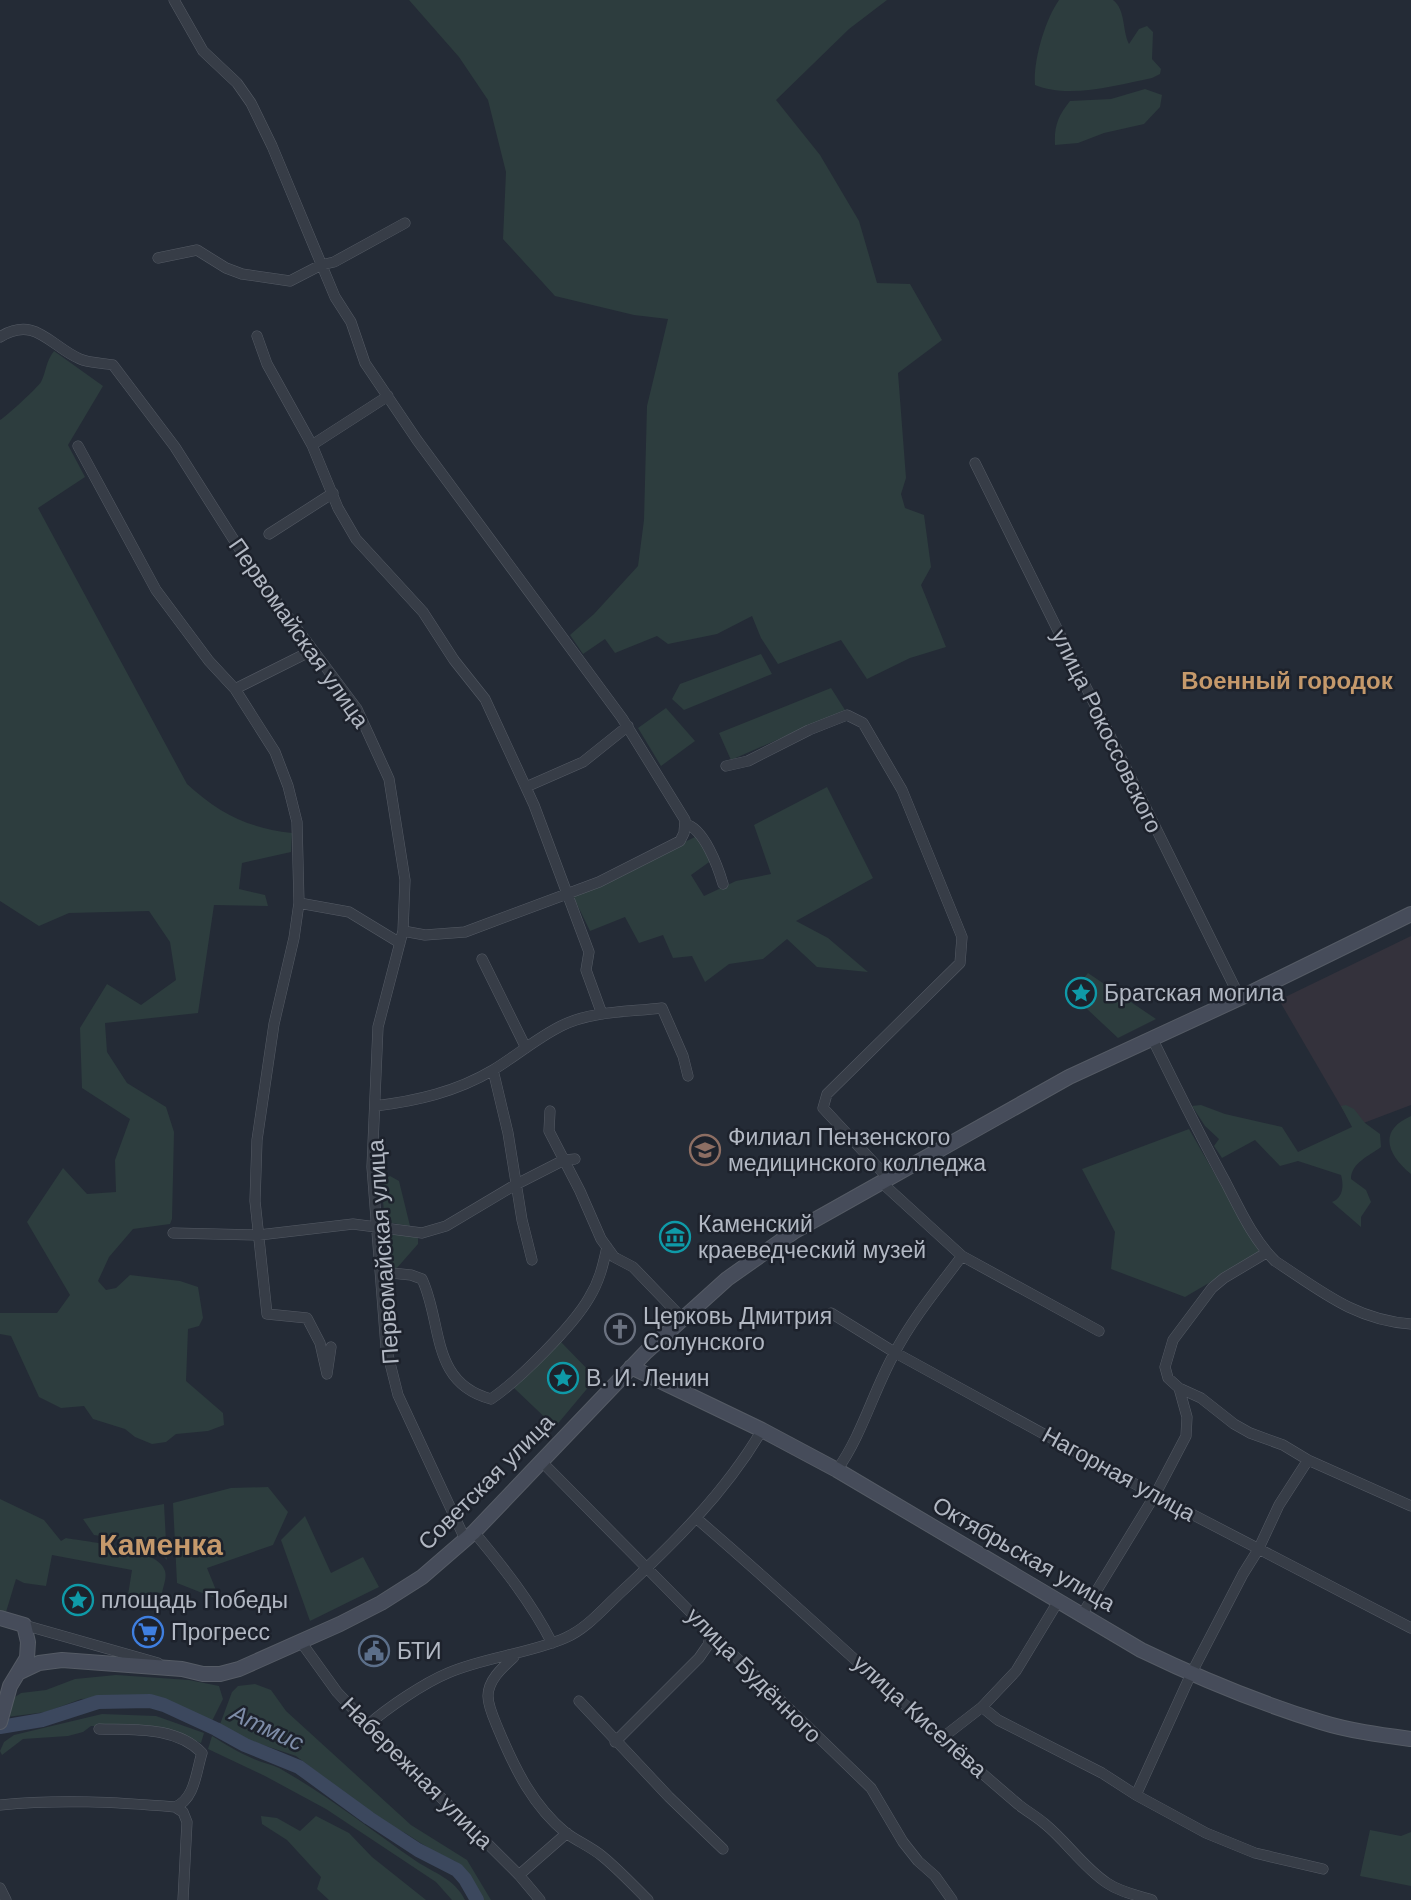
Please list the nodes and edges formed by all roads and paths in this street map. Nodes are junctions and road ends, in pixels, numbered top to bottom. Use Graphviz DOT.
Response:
graph roads {
  1 [pos="174,0"];
  2 [pos="405,223"];
  3 [pos="158,257"];
  4 [pos="321,265"];
  5 [pos="257,335"];
  6 [pos="0,337"];
  7 [pos="388,396"];
  8 [pos="312,444"];
  9 [pos="78,446"];
  10 [pos="975,463"];
  11 [pos="333,493"];
  12 [pos="269,534"];
  13 [pos="313,650"];
  14 [pos="235,689"];
  15 [pos="628,726"];
  16 [pos="726,766"];
  17 [pos="526,787"];
  18 [pos="685,824"];
  19 [pos="723,884"];
  20 [pos="566,894"];
  21 [pos="299,904"];
  22 [pos="1411,915"];
  23 [pos="403,931"];
  24 [pos="400,943"];
  25 [pos="482,959"];
  26 [pos="1240,998"];
  27 [pos="601,1014"];
  28 [pos="1152,1038"];
  29 [pos="526,1048"];
  30 [pos="493,1070"];
  31 [pos="688,1076"];
  32 [pos="375,1106"];
  33 [pos="550,1111"];
  34 [pos="569,1160"];
  35 [pos="884,1180"];
  36 [pos="515,1185"];
  37 [pos="378,1227"];
  38 [pos="173,1233"];
  39 [pos="260,1235"];
  40 [pos="607,1247"];
  41 [pos="1266,1253"];
  42 [pos="962,1256"];
  43 [pos="532,1260"];
  44 [pos="381,1272"];
  45 [pos="831,1313"];
  46 [pos="683,1319"];
  47 [pos="1411,1324"];
  48 [pos="1098,1331"];
  49 [pos="331,1347"];
  50 [pos="894,1352"];
  51 [pos="631,1367"];
  52 [pos="1179,1388"];
  53 [pos="762,1430"];
  54 [pos="1308,1460"];
  55 [pos="541,1461"];
  56 [pos="837,1470"];
  57 [pos="1155,1495"];
  58 [pos="1411,1506"];
  59 [pos="696,1518"];
  60 [pos="469,1536"];
  61 [pos="1258,1550"];
  62 [pos="647,1568"];
  63 [pos="1059,1600"];
  64 [pos="1083,1613"];
  65 [pos="0,1618"];
  66 [pos="24,1625"];
  67 [pos="1411,1628"];
  68 [pos="711,1633"];
  69 [pos="301,1642"];
  70 [pos="552,1643"];
  71 [pos="517,1655"];
  72 [pos="182,1669"];
  73 [pos="20,1672"];
  74 [pos="1191,1674"];
  75 [pos="579,1701"];
  76 [pos="982,1707"];
  77 [pos="0,1722"];
  78 [pos="368,1725"];
  79 [pos="99,1729"];
  80 [pos="942,1738"];
  81 [pos="1411,1739"];
  82 [pos="615,1742"];
  83 [pos="1136,1795"];
  84 [pos="0,1805"];
  85 [pos="175,1807"];
  86 [pos="567,1833"];
  87 [pos="723,1849"];
  88 [pos="1324,1869"];
  89 [pos="519,1875"];
  90 [pos="0,1888"];
  91 [pos="6,1900"];
  92 [pos="183,1900"];
  93 [pos="540,1900"];
  94 [pos="648,1900"];
  95 [pos="952,1900"];
  96 [pos="1152,1900"];
  1 -- 4 [label="street"];
  2 -- 4 [label="street"];
  3 -- 4 [label="street"];
  4 -- 7 [label="street"];
  5 -- 8 [label="street"];
  6 -- 13 [label="street, Первомайская улица"];
  7 -- 8 [label="street"];
  7 -- 15 [label="street"];
  8 -- 11 [label="street"];
  9 -- 14 [label="street"];
  10 -- 26 [label="street, улица Рокоссовского"];
  11 -- 12 [label="street"];
  11 -- 17 [label="street"];
  13 -- 14 [label="street"];
  13 -- 23 [label="street, Первомайская улица"];
  14 -- 21 [label="street"];
  15 -- 17 [label="street"];
  15 -- 18 [label="street"];
  16 -- 35 [label="street"];
  17 -- 20 [label="street"];
  18 -- 19 [label="street"];
  18 -- 20 [label="street"];
  20 -- 23 [label="street"];
  20 -- 27 [label="street"];
  21 -- 24 [label="street"];
  21 -- 39 [label="street"];
  22 -- 26 [label="main road, Советская улица"];
  23 -- 24 [label="street, Первомайская улица"];
  24 -- 32 [label="street, Первомайская улица"];
  25 -- 29 [label="street"];
  26 -- 28 [label="main road, Советская улица"];
  27 -- 29 [label="street"];
  27 -- 31 [label="street"];
  28 -- 35 [label="main road, Советская улица"];
  28 -- 41 [label="street"];
  29 -- 30 [label="street"];
  30 -- 32 [label="street"];
  30 -- 36 [label="street"];
  32 -- 37 [label="street, Первомайская улица"];
  33 -- 34 [label="street"];
  34 -- 36 [label="street"];
  34 -- 40 [label="street"];
  35 -- 42 [label="street"];
  35 -- 46 [label="main road, Советская улица"];
  36 -- 37 [label="street"];
  36 -- 43 [label="street"];
  37 -- 39 [label="street"];
  37 -- 44 [label="street, Первомайская улица"];
  38 -- 39 [label="street"];
  39 -- 49 [label="street"];
  40 -- 44 [label="street"];
  40 -- 46 [label="street"];
  41 -- 47 [label="street"];
  41 -- 52 [label="street"];
  42 -- 48 [label="street"];
  42 -- 50 [label="street"];
  44 -- 60 [label="street, Первомайская улица"];
  45 -- 50 [label="street, Нагорная улица"];
  46 -- 51 [label="main road, Советская улица"];
  50 -- 56 [label="street"];
  50 -- 57 [label="street, Нагорная улица"];
  51 -- 53 [label="main road, Октябрьская улица"];
  51 -- 55 [label="main road, Советская улица"];
  52 -- 54 [label="street"];
  52 -- 57 [label="street"];
  53 -- 56 [label="main road, Октябрьская улица"];
  53 -- 59 [label="street"];
  54 -- 58 [label="street"];
  54 -- 61 [label="street"];
  55 -- 60 [label="main road, Советская улица"];
  55 -- 62 [label="street, улица Будённого"];
  56 -- 63 [label="main road, Октябрьская улица"];
  57 -- 61 [label="street, Нагорная улица"];
  57 -- 64 [label="street"];
  59 -- 62 [label="street"];
  59 -- 80 [label="street, улица Киселёва"];
  60 -- 69 [label="main road, Советская улица"];
  60 -- 70 [label="street, Первомайская улица"];
  61 -- 67 [label="street, Нагорная улица"];
  61 -- 74 [label="street"];
  62 -- 68 [label="street, улица Будённого"];
  62 -- 70 [label="street"];
  63 -- 64 [label="main road, Октябрьская улица"];
  63 -- 76 [label="street"];
  64 -- 74 [label="main road, Октябрьская улица"];
  65 -- 66 [label="main road, Советская улица"];
  66 -- 72 [label="street, Советская улица"];
  66 -- 73 [label="main road"];
  68 -- 82 [label="street"];
  68 -- 95 [label="street, улица Будённого"];
  69 -- 72 [label="main road, Советская улица"];
  69 -- 78 [label="street, Набережная улица"];
  70 -- 71 [label="street"];
  71 -- 78 [label="street"];
  71 -- 86 [label="street"];
  72 -- 73 [label="main road, Советская улица"];
  73 -- 77 [label="main road"];
  74 -- 81 [label="main road, Октябрьская улица"];
  74 -- 83 [label="street"];
  75 -- 82 [label="street"];
  76 -- 80 [label="street"];
  76 -- 83 [label="street"];
  78 -- 89 [label="street, Набережная улица"];
  79 -- 85 [label="street"];
  80 -- 96 [label="street, улица Киселёва"];
  82 -- 87 [label="street"];
  83 -- 88 [label="street"];
  84 -- 85 [label="street"];
  85 -- 92 [label="street"];
  86 -- 89 [label="street"];
  86 -- 94 [label="street"];
  89 -- 93 [label="street, Набережная улица"];
  90 -- 91 [label="street"];
}
